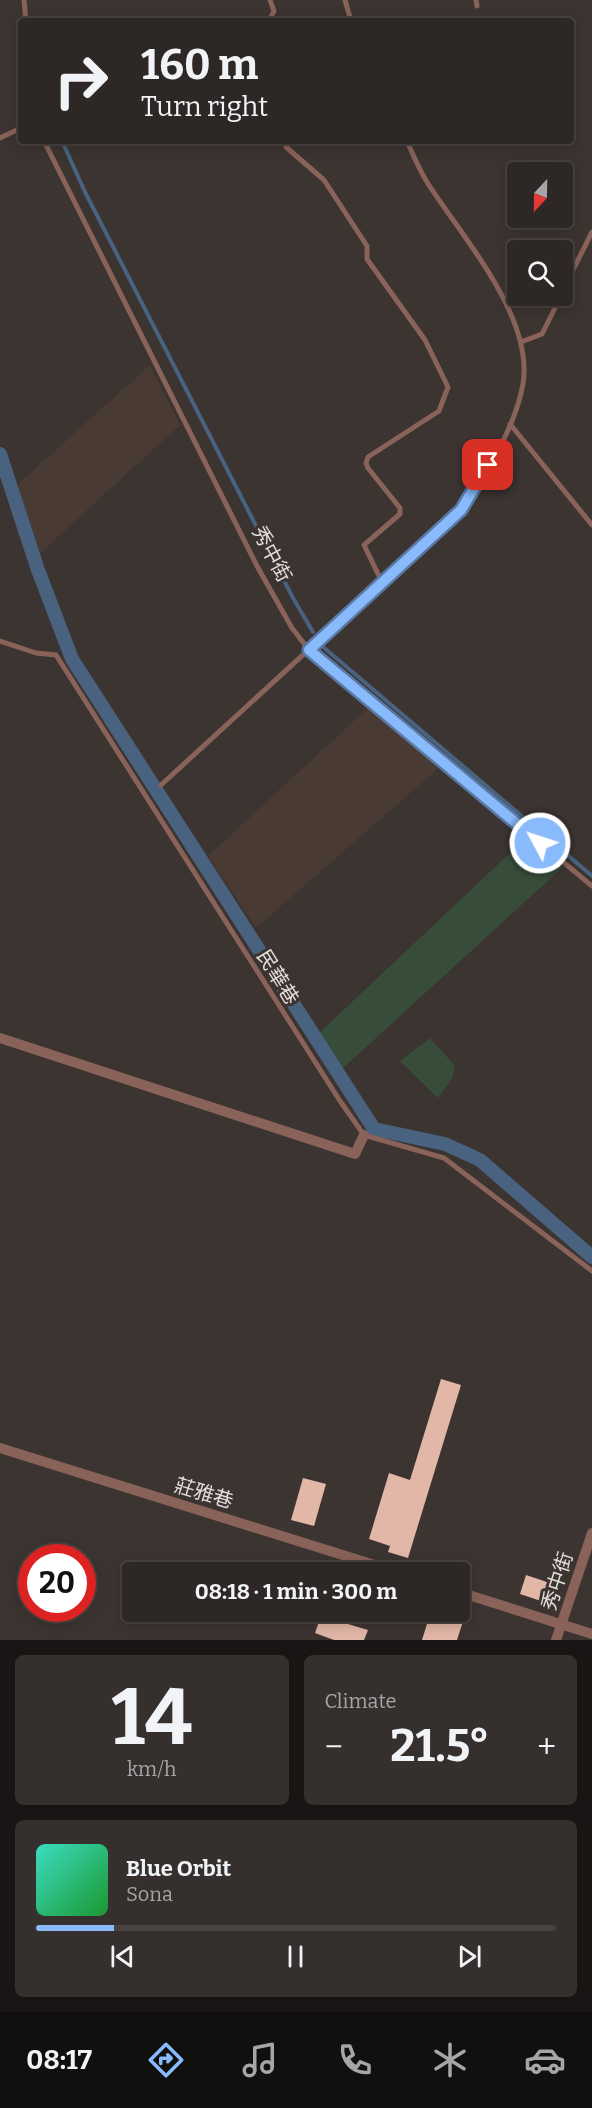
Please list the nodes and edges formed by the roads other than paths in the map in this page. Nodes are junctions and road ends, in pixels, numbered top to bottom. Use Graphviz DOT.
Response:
graph roads {
  1 [pos="24,0"];
  2 [pos="270,0"];
  3 [pos="345,0"];
  4 [pos="26,18"];
  5 [pos="270,18"];
  6 [pos="350,18"];
  7 [pos="18,129"];
  8 [pos="0,138"];
  9 [pos="46,144"];
  10 [pos="286,144"];
  11 [pos="408,144"];
  12 [pos="592,232"];
  13 [pos="573,271"];
  14 [pos="556,306"];
  15 [pos="521,342"];
  16 [pos="510,424"];
  17 [pos="592,525"];
  18 [pos="382,582"];
  19 [pos="0,641"];
  20 [pos="309,650"];
  21 [pos="161,785"];
  22 [pos="592,886"];
  23 [pos="0,1038"];
  24 [pos="364,1135"];
  25 [pos="592,1271"];
  26 [pos="0,1448"];
  27 [pos="592,1533"];
  28 [pos="365,1562"];
  29 [pos="470,1595"];
  30 [pos="562,1624"];
  31 [pos="592,1635"];
  32 [pos="556,1640"];
  1 -- 4 [label="lane"];
  2 -- 5 [label="lane"];
  3 -- 6 [label="lane"];
  7 -- 8 [label="lane"];
  9 -- 20 [label="lane, 秀中街"];
  10 -- 18 [label="lane"];
  11 -- 15 [label="lane"];
  12 -- 13 [label="lane"];
  14 -- 15 [label="lane"];
  15 -- 16 [label="lane"];
  16 -- 17 [label="lane"];
  16 -- 18 [label="lane"];
  18 -- 20 [label="lane"];
  19 -- 24 [label="lane, 民華巷"];
  20 -- 21 [label="lane"];
  20 -- 22 [label="lane, 秀中街"];
  23 -- 24 [label="street"];
  24 -- 25 [label="lane"];
  26 -- 28 [label="street, 莊雅巷"];
  27 -- 30 [label="street, 秀中街"];
  29 -- 30 [label="street"];
  30 -- 31 [label="street"];
  30 -- 32 [label="street, 秀中街"];
}
